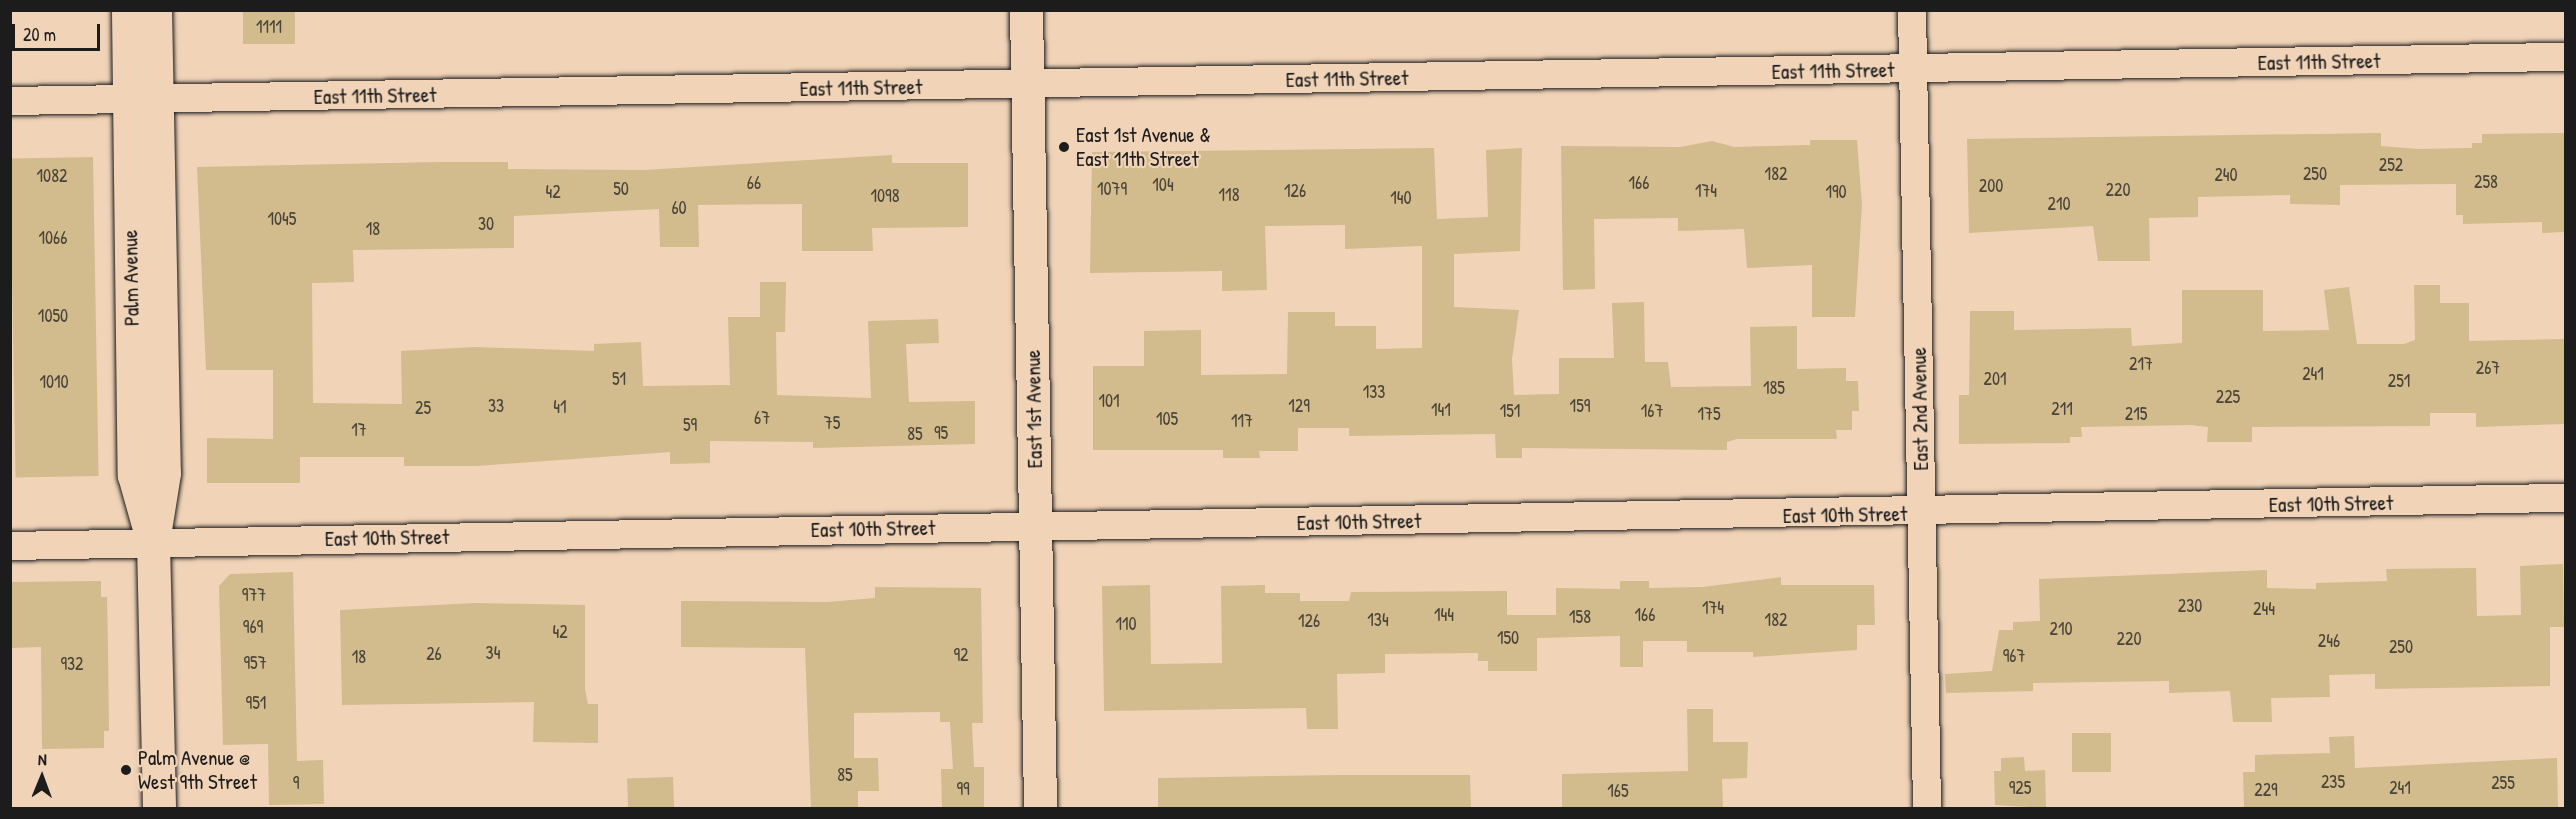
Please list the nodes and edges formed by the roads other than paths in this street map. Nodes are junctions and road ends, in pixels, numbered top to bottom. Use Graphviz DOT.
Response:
graph roads {
  1 [pos="128,10"];
  2 [pos="155,10"];
  3 [pos="1026,10"];
  4 [pos="1912,10"];
  5 [pos="2565,57"];
  6 [pos="1913,70"];
  7 [pos="1027,85"];
  8 [pos="143,100"];
  9 [pos="10,101"];
  10 [pos="2565,498"];
  11 [pos="1923,514"];
  12 [pos="1036,526"];
  13 [pos="153,542"];
  14 [pos="10,546"];
  15 [pos="159,808"];
  16 [pos="1040,808"];
  17 [pos="1927,808"];
  1 -- 8 [label="main road, Palm Avenue"];
  2 -- 8 [label="main road, Palm Avenue"];
  3 -- 7 [label="main road, East 1st Avenue"];
  4 -- 6 [label="street, East 2nd Avenue"];
  5 -- 6 [label="street, East 11th Street"];
  6 -- 7 [label="street, East 11th Street"];
  6 -- 11 [label="street, East 2nd Avenue"];
  7 -- 8 [label="street, East 11th Street"];
  7 -- 12 [label="main road, East 1st Avenue"];
  8 -- 9 [label="street, East 11th Street"];
  8 -- 13 [label="main road, Palm Avenue"];
  10 -- 11 [label="street, East 10th Street"];
  11 -- 12 [label="street, East 10th Street"];
  11 -- 17 [label="street, East 2nd Avenue"];
  12 -- 13 [label="street, East 10th Street"];
  12 -- 16 [label="main road, East 1st Avenue"];
  13 -- 14 [label="street, East 10th Street"];
  13 -- 15 [label="main road, Palm Avenue"];
}
